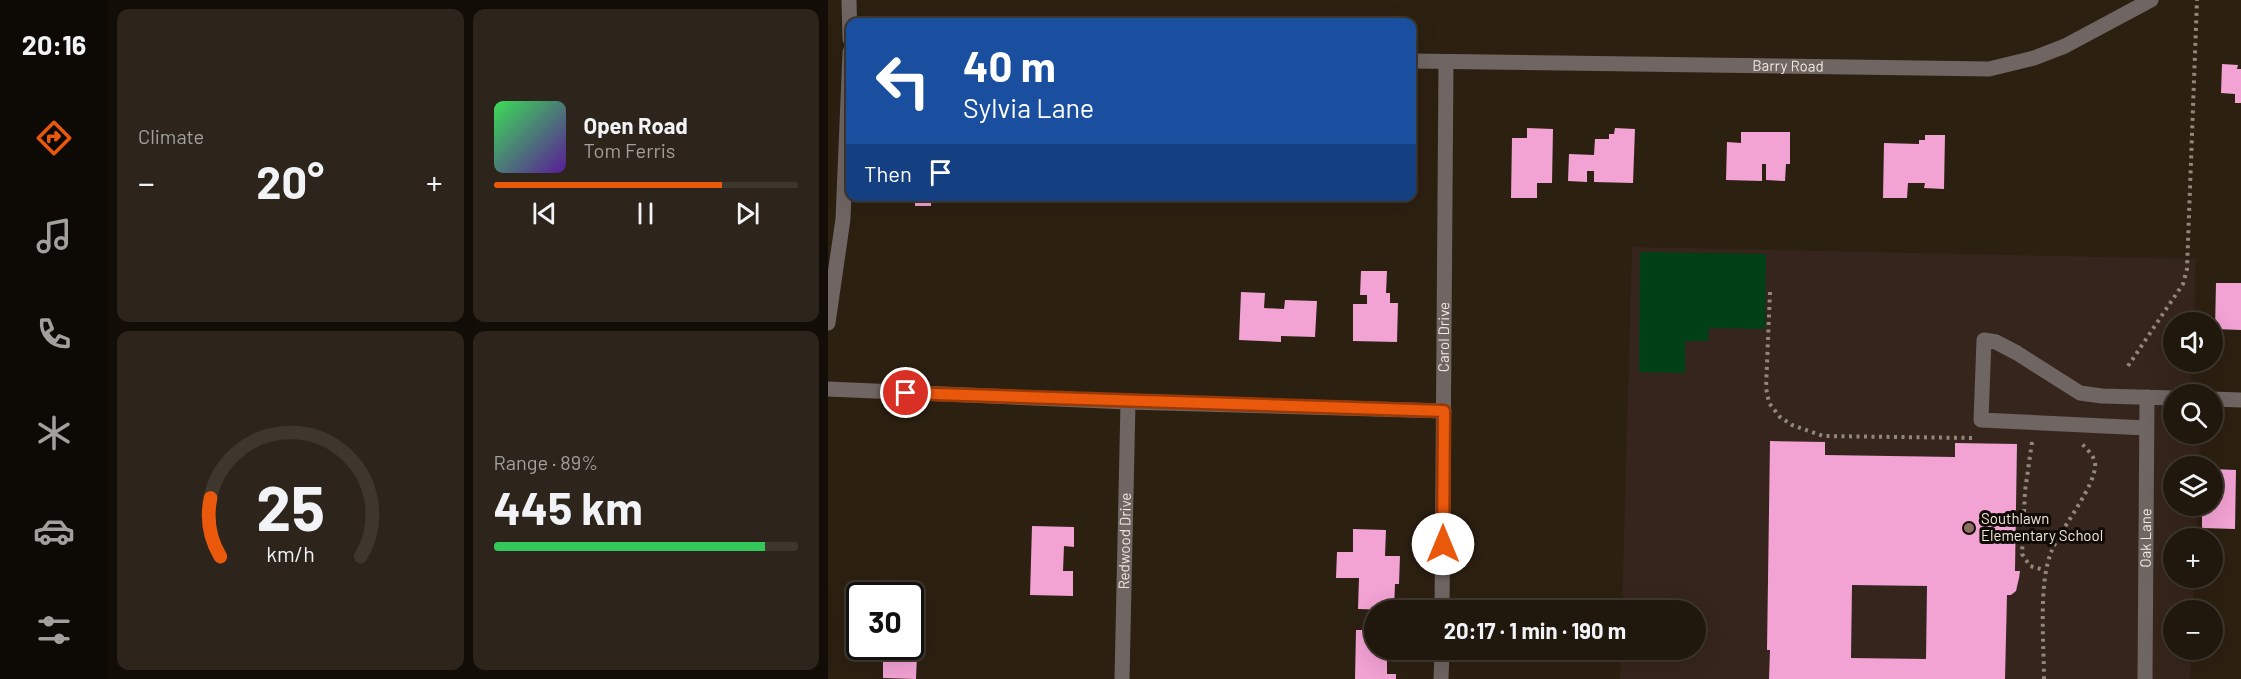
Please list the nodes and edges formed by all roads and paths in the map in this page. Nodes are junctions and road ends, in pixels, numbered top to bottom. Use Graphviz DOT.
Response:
graph roads {
  1 [pos="849,0"];
  2 [pos="2151,0"];
  3 [pos="2196,0"];
  4 [pos="849,18"];
  5 [pos="1416,61"];
  6 [pos="1446,62"];
  7 [pos="846,147"];
  8 [pos="1770,292"];
  9 [pos="828,323"];
  10 [pos="2128,366"];
  11 [pos="828,389"];
  12 [pos="2146,397"];
  13 [pos="2163,398"];
  14 [pos="2223,399"];
  15 [pos="2241,400"];
  16 [pos="1128,402"];
  17 [pos="1444,411"];
  18 [pos="2146,428"];
  19 [pos="1976,438"];
  20 [pos="2042,439"];
  21 [pos="2076,442"];
  22 [pos="2044,570"];
  23 [pos="1442,600"];
  24 [pos="1442,660"];
  25 [pos="1122,679"];
  26 [pos="1441,679"];
  27 [pos="2044,679"];
  28 [pos="2145,679"];
  1 -- 4 [label="street"];
  2 -- 6 [label="street, Barry Road"];
  3 -- 10 [label="path"];
  5 -- 6 [label="street, Barry Road"];
  6 -- 17 [label="street, Carol Drive"];
  7 -- 9 [label="street"];
  8 -- 19 [label="path"];
  11 -- 16 [label="street"];
  12 -- 13 [label="street"];
  12 -- 18 [label="street, Oak Lane"];
  12 -- 18 [label="street"];
  14 -- 15 [label="street"];
  16 -- 17 [label="street"];
  16 -- 25 [label="street, Redwood Drive"];
  17 -- 23 [label="street, Carol Drive"];
  18 -- 28 [label="street, Oak Lane"];
  20 -- 22 [label="path"];
  21 -- 22 [label="path"];
  22 -- 27 [label="path"];
  24 -- 26 [label="street"];
}
